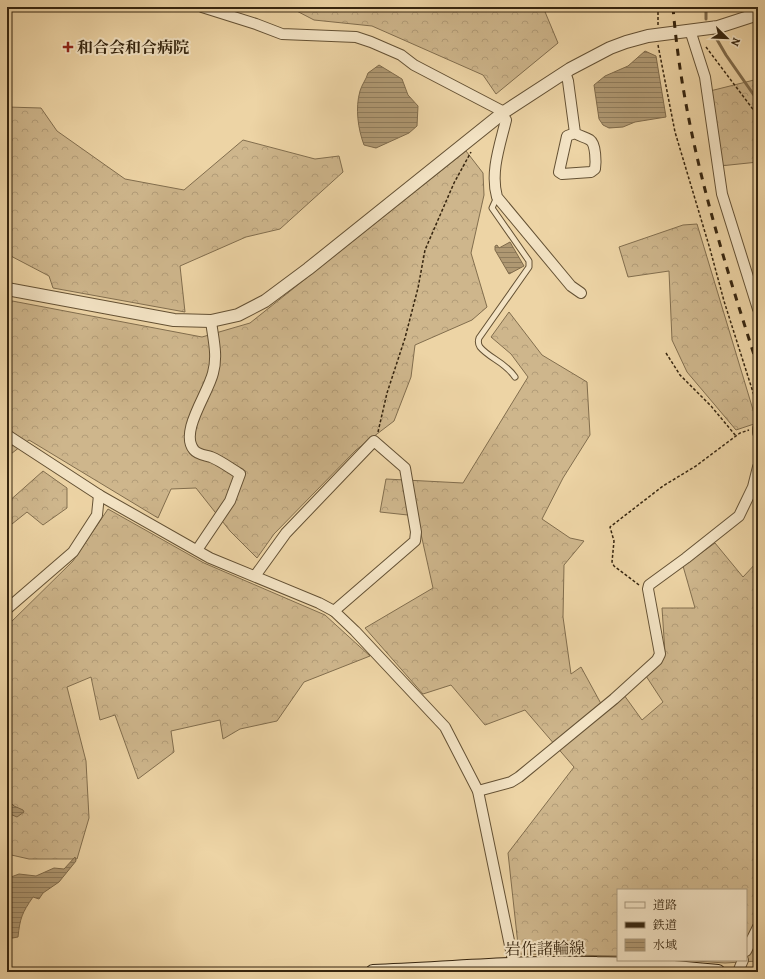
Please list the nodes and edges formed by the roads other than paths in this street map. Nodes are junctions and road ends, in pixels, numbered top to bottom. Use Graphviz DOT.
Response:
graph roads {
  1 [pos="202,7"];
  2 [pos="758,14"];
  3 [pos="695,29"];
  4 [pos="565,72"];
  5 [pos="503,113"];
  6 [pos="575,133"];
  7 [pos="497,197"];
  8 [pos="7,289"];
  9 [pos="581,293"];
  10 [pos="758,309"];
  11 [pos="212,321"];
  12 [pos="515,377"];
  13 [pos="7,435"];
  14 [pos="758,467"];
  15 [pos="99,495"];
  16 [pos="197,550"];
  17 [pos="255,576"];
  18 [pos="7,609"];
  19 [pos="334,611"];
  20 [pos="478,790"];
  21 [pos="758,927"];
  22 [pos="747,949"];
  23 [pos="743,961"];
  24 [pos="514,965"];
  25 [pos="373,972"];
  26 [pos="718,972"];
  27 [pos="738,972"];
  1 -- 5 [label="street"];
  2 -- 3 [label="street"];
  3 -- 4 [label="street"];
  3 -- 10 [label="street"];
  4 -- 5 [label="street"];
  4 -- 6 [label="street"];
  5 -- 7 [label="street"];
  5 -- 11 [label="street"];
  6 -- 6 [label="street"];
  7 -- 9 [label="street"];
  7 -- 12 [label="lane"];
  8 -- 11 [label="street"];
  11 -- 16 [label="street"];
  13 -- 15 [label="street"];
  14 -- 20 [label="street"];
  15 -- 16 [label="street"];
  15 -- 18 [label="street"];
  16 -- 17 [label="street"];
  17 -- 19 [label="street"];
  17 -- 19 [label="street"];
  19 -- 20 [label="street"];
  20 -- 24 [label="street"];
  21 -- 22 [label="street"];
  23 -- 27 [label="street"];
  24 -- 25 [label="main road, 岩作諸輪線"];
  24 -- 26 [label="main road, 岩作諸輪線"];
}
